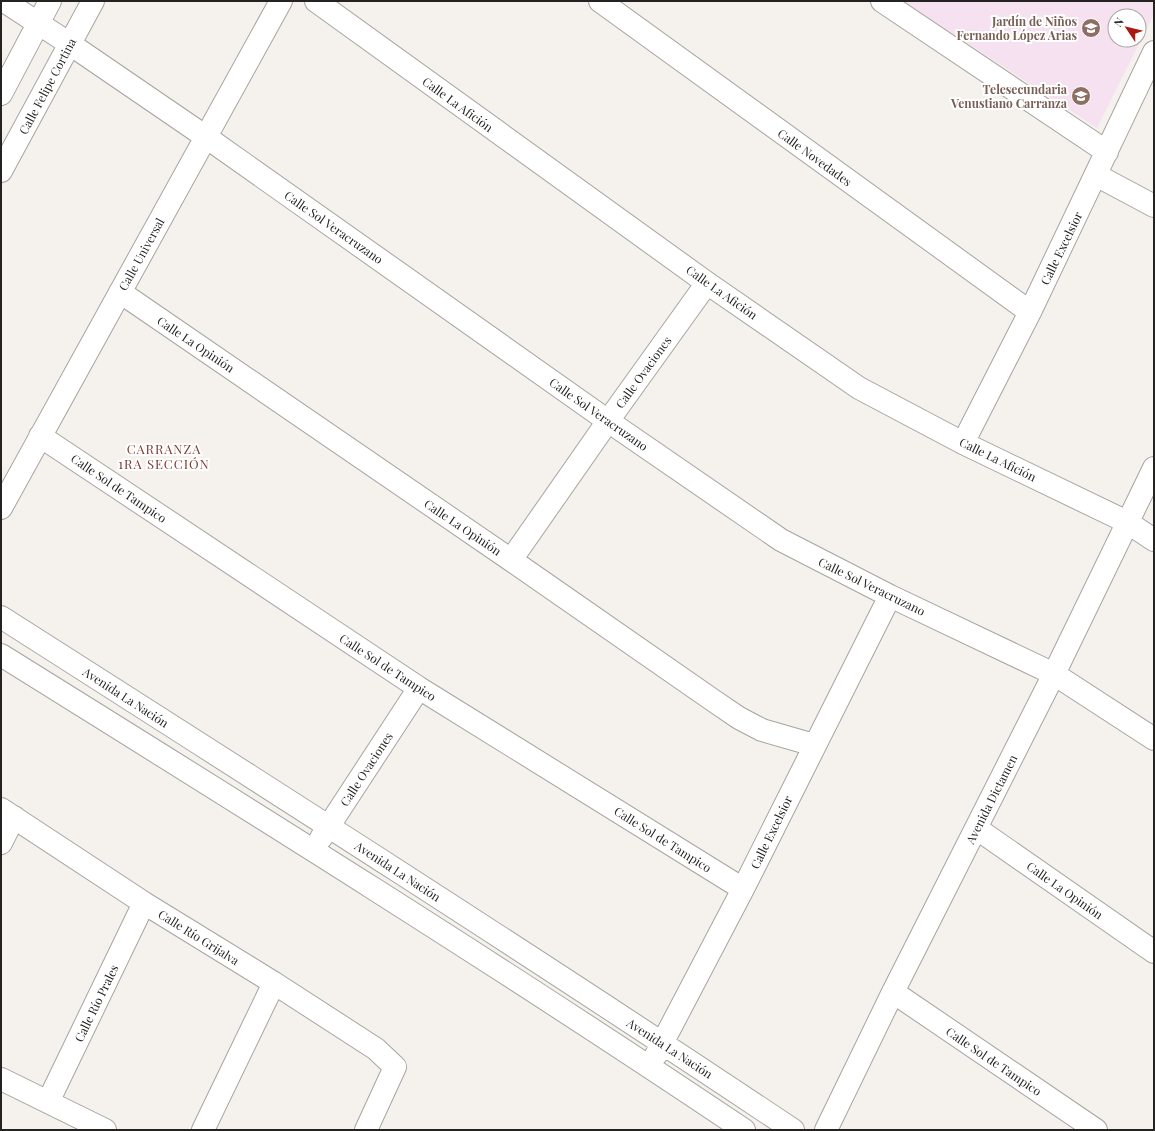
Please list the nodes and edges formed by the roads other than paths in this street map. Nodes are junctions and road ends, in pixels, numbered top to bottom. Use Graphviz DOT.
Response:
graph roads {
  1 [pos="4,1"];
  2 [pos="50,1"];
  3 [pos="93,1"];
  4 [pos="281,1"];
  5 [pos="316,1"];
  6 [pos="600,1"];
  7 [pos="882,1"];
  8 [pos="38,22"];
  9 [pos="70,44"];
  10 [pos="1154,52"];
  11 [pos="1,94"];
  12 [pos="206,137"];
  13 [pos="1107,152"];
  14 [pos="1,171"];
  15 [pos="1096,175"];
  16 [pos="1154,206"];
  17 [pos="708,283"];
  18 [pos="120,292"];
  19 [pos="1030,312"];
  20 [pos="608,421"];
  21 [pos="40,436"];
  22 [pos="963,443"];
  23 [pos="1154,468"];
  24 [pos="1,508"];
  25 [pos="1127,522"];
  26 [pos="1154,540"];
  27 [pos="511,560"];
  28 [pos="890,596"];
  29 [pos="1,617"];
  30 [pos="1,655"];
  31 [pos="1054,674"];
  32 [pos="419,688"];
  33 [pos="1154,739"];
  34 [pos="814,745"];
  35 [pos="7,813"];
  36 [pos="328,826"];
  37 [pos="976,828"];
  38 [pos="1,843"];
  39 [pos="313,850"];
  40 [pos="743,889"];
  41 [pos="144,903"];
  42 [pos="1154,952"];
  43 [pos="274,983"];
  44 [pos="893,992"];
  45 [pos="662,1043"];
  46 [pos="649,1066"];
  47 [pos="1,1079"];
  48 [pos="48,1102"];
  49 [pos="105,1130"];
  50 [pos="203,1130"];
  51 [pos="366,1130"];
  52 [pos="744,1130"];
  53 [pos="793,1130"];
  54 [pos="826,1130"];
  55 [pos="1096,1130"];
  1 -- 8 [label="street, Calle Sol Veracruzano"];
  2 -- 8 [label="street"];
  3 -- 9 [label="street, Calle Felipe Cortina"];
  4 -- 12 [label="street, Calle Universal"];
  5 -- 17 [label="street, Calle La Afición"];
  6 -- 19 [label="street, Calle Novedades"];
  7 -- 13 [label="street"];
  8 -- 9 [label="street, Calle Sol Veracruzano"];
  8 -- 11 [label="street"];
  9 -- 12 [label="street, Calle Sol Veracruzano"];
  9 -- 14 [label="street, Calle Felipe Cortina"];
  10 -- 13 [label="street, Calle Excelsior"];
  12 -- 18 [label="street, Calle Universal"];
  12 -- 20 [label="street, Calle Sol Veracruzano"];
  13 -- 15 [label="street, Calle Excelsior"];
  15 -- 16 [label="street"];
  15 -- 19 [label="street, Calle Excelsior"];
  17 -- 20 [label="street, Calle Ovaciones"];
  17 -- 22 [label="street, Calle La Afición"];
  18 -- 21 [label="street, Calle Universal"];
  18 -- 27 [label="street, Calle La Opinión"];
  19 -- 22 [label="street, Calle Excelsior"];
  20 -- 27 [label="street, Calle Ovaciones"];
  20 -- 28 [label="street, Calle Sol Veracruzano"];
  21 -- 24 [label="street, Calle Universal"];
  21 -- 32 [label="street, Calle Sol de Tampico"];
  22 -- 25 [label="street, Calle La Afición"];
  23 -- 25 [label="street, Avenida Dictamen"];
  25 -- 26 [label="street, Calle La Afición"];
  25 -- 31 [label="street, Avenida Dictamen"];
  27 -- 34 [label="street, Calle La Opinión"];
  28 -- 31 [label="street, Calle Sol Veracruzano"];
  28 -- 34 [label="street, Calle Excelsior"];
  29 -- 36 [label="street, Avenida La Nación"];
  30 -- 39 [label="street"];
  31 -- 33 [label="street, Calle Sol Veracruzano"];
  31 -- 37 [label="street, Avenida Dictamen"];
  32 -- 36 [label="street, Calle Ovaciones"];
  32 -- 40 [label="street, Calle Sol de Tampico"];
  34 -- 40 [label="street, Calle Excelsior"];
  35 -- 38 [label="street"];
  35 -- 41 [label="street, Calle Río Grijalva"];
  36 -- 39 [label="street, Calle Ovaciones"];
  36 -- 45 [label="street, Avenida La Nación"];
  37 -- 42 [label="street, Calle La Opinión"];
  37 -- 44 [label="street, Avenida Dictamen"];
  39 -- 46 [label="street"];
  40 -- 45 [label="street, Calle Excelsior"];
  41 -- 43 [label="street, Calle Río Grijalva"];
  41 -- 48 [label="street, Calle Río Prales"];
  43 -- 50 [label="street"];
  43 -- 51 [label="street, Calle Río Grijalva"];
  44 -- 54 [label="street, Avenida Dictamen"];
  44 -- 55 [label="street, Calle Sol de Tampico"];
  45 -- 46 [label="street, Calle Excelsior"];
  45 -- 53 [label="street, Avenida La Nación"];
  46 -- 52 [label="street"];
  47 -- 48 [label="street"];
  48 -- 49 [label="street"];
}
